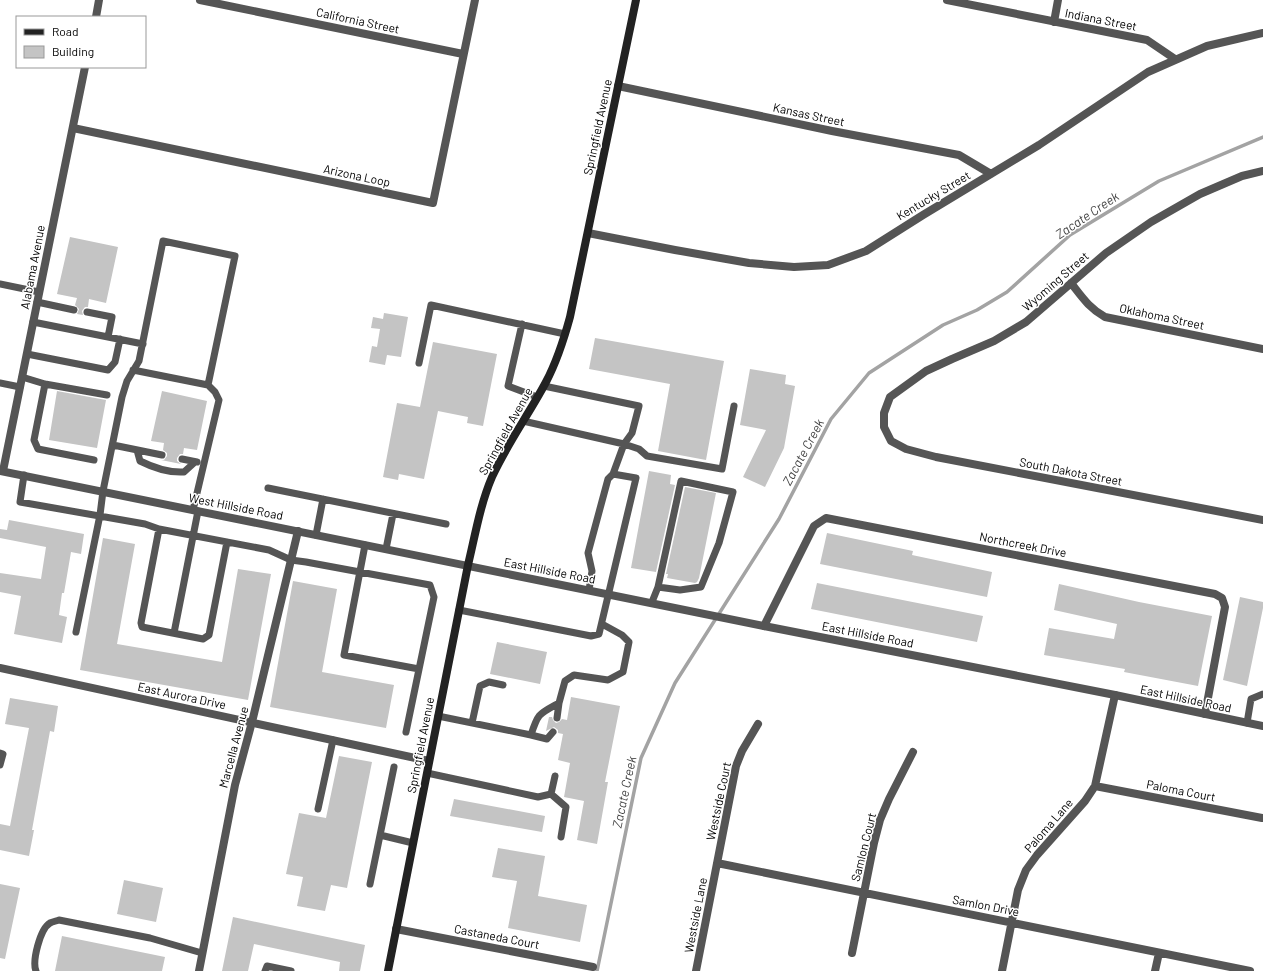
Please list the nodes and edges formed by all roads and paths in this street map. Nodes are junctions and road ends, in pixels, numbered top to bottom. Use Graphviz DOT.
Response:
graph roads {
  1 [pos="99,0"];
  2 [pos="200,0"];
  3 [pos="475,0"];
  4 [pos="636,0"];
  5 [pos="947,0"];
  6 [pos="1058,0"];
  7 [pos="96,16"];
  8 [pos="1054,22"];
  9 [pos="1263,33"];
  10 [pos="464,54"];
  11 [pos="1175,59"];
  12 [pos="85,68"];
  13 [pos="618,86"];
  14 [pos="73,128"];
  15 [pos="1263,171"];
  16 [pos="991,174"];
  17 [pos="588,233"];
  18 [pos="1071,283"];
  19 [pos="0,284"];
  20 [pos="39,292"];
  21 [pos="37,302"];
  22 [pos="74,310"];
  23 [pos="87,312"];
  24 [pos="33,322"];
  25 [pos="522,324"];
  26 [pos="566,334"];
  27 [pos="108,337"];
  28 [pos="120,339"];
  29 [pos="143,344"];
  30 [pos="1263,349"];
  31 [pos="27,354"];
  32 [pos="419,363"];
  33 [pos="133,370"];
  34 [pos="22,377"];
  35 [pos="0,383"];
  36 [pos="46,384"];
  37 [pos="208,385"];
  38 [pos="20,386"];
  39 [pos="544,386"];
  40 [pos="107,395"];
  41 [pos="537,397"];
  42 [pos="734,406"];
  43 [pos="523,421"];
  44 [pos="884,427"];
  45 [pos="624,444"];
  46 [pos="113,445"];
  47 [pos="137,450"];
  48 [pos="162,455"];
  49 [pos="182,459"];
  50 [pos="94,460"];
  51 [pos="194,462"];
  52 [pos="204,464"];
  53 [pos="2,471"];
  54 [pos="613,474"];
  55 [pos="24,475"];
  56 [pos="268,488"];
  57 [pos="103,492"];
  58 [pos="323,499"];
  59 [pos="196,510"];
  60 [pos="393,514"];
  61 [pos="100,516"];
  62 [pos="1263,520"];
  63 [pos="446,524"];
  64 [pos="159,529"];
  65 [pos="298,531"];
  66 [pos="192,535"];
  67 [pos="316,535"];
  68 [pos="227,542"];
  69 [pos="366,545"];
  70 [pos="386,549"];
  71 [pos="291,560"];
  72 [pos="468,565"];
  73 [pos="359,572"];
  74 [pos="658,587"];
  75 [pos="589,590"];
  76 [pos="608,594"];
  77 [pos="652,602"];
  78 [pos="459,610"];
  79 [pos="602,624"];
  80 [pos="764,626"];
  81 [pos="76,632"];
  82 [pos="174,633"];
  83 [pos="0,668"];
  84 [pos="419,669"];
  85 [pos="503,685"];
  86 [pos="1263,694"];
  87 [pos="1115,695"];
  88 [pos="559,703"];
  89 [pos="1205,714"];
  90 [pos="438,716"];
  91 [pos="557,718"];
  92 [pos="252,722"];
  93 [pos="472,723"];
  94 [pos="1247,723"];
  95 [pos="758,724"];
  96 [pos="1263,726"];
  97 [pos="406,732"];
  98 [pos="553,732"];
  99 [pos="531,735"];
  100 [pos="333,740"];
  101 [pos="913,752"];
  102 [pos="0,753"];
  103 [pos="429,761"];
  104 [pos="0,765"];
  105 [pos="394,767"];
  106 [pos="427,773"];
  107 [pos="555,776"];
  108 [pos="1095,786"];
  109 [pos="551,794"];
  110 [pos="318,809"];
  111 [pos="1262,818"];
  112 [pos="380,835"];
  113 [pos="561,837"];
  114 [pos="413,843"];
  115 [pos="717,863"];
  116 [pos="370,884"];
  117 [pos="864,893"];
  118 [pos="1011,923"];
  119 [pos="396,929"];
  120 [pos="202,953"];
  121 [pos="852,953"];
  122 [pos="1159,953"];
  123 [pos="593,967"];
  124 [pos="36,971"];
  125 [pos="199,971"];
  126 [pos="266,971"];
  127 [pos="291,971"];
  128 [pos="388,971"];
  129 [pos="696,971"];
  130 [pos="1002,971"];
  131 [pos="1155,971"];
  132 [pos="1250,971"];
  1 -- 7 [label="street"];
  2 -- 10 [label="street, California Street"];
  3 -- 10 [label="street, Arizona Loop"];
  4 -- 13 [label="main road, Springfield Avenue"];
  5 -- 8 [label="street, Indiana Street"];
  6 -- 8 [label="street"];
  8 -- 11 [label="street, Indiana Street"];
  9 -- 11 [label="street, Kentucky Street"];
  10 -- 14 [label="street, Arizona Loop"];
  11 -- 16 [label="street, Kentucky Street"];
  12 -- 14 [label="street, Alabama Avenue"];
  13 -- 16 [label="street, Kansas Street"];
  13 -- 17 [label="main road, Springfield Avenue"];
  14 -- 20 [label="street, Alabama Avenue"];
  15 -- 18 [label="street, Wyoming Street"];
  16 -- 17 [label="street, Kentucky Street"];
  17 -- 26 [label="main road, Springfield Avenue"];
  18 -- 30 [label="street, Oklahoma Street"];
  18 -- 44 [label="street, Wyoming Street"];
  19 -- 20 [label="lane"];
  20 -- 21 [label="street, Alabama Avenue"];
  21 -- 22 [label="lane"];
  21 -- 24 [label="street, Alabama Avenue"];
  23 -- 27 [label="lane"];
  24 -- 27 [label="lane"];
  24 -- 31 [label="street, Alabama Avenue"];
  25 -- 26 [label="lane"];
  25 -- 32 [label="lane"];
  25 -- 41 [label="lane"];
  26 -- 39 [label="main road, Springfield Avenue"];
  27 -- 28 [label="lane"];
  28 -- 29 [label="lane"];
  28 -- 31 [label="lane"];
  29 -- 33 [label="lane"];
  29 -- 37 [label="lane"];
  31 -- 34 [label="street, Alabama Avenue"];
  33 -- 37 [label="lane"];
  33 -- 46 [label="lane"];
  34 -- 36 [label="lane"];
  34 -- 38 [label="street, Alabama Avenue"];
  35 -- 38 [label="lane"];
  36 -- 40 [label="lane"];
  36 -- 50 [label="lane"];
  37 -- 52 [label="lane"];
  38 -- 53 [label="street, Alabama Avenue"];
  39 -- 41 [label="main road, Springfield Avenue"];
  39 -- 45 [label="lane"];
  41 -- 43 [label="main road, Springfield Avenue"];
  42 -- 45 [label="lane"];
  43 -- 45 [label="lane"];
  43 -- 72 [label="main road, Springfield Avenue"];
  44 -- 62 [label="street, South Dakota Street"];
  45 -- 54 [label="lane"];
  46 -- 47 [label="lane"];
  46 -- 57 [label="lane"];
  47 -- 48 [label="lane"];
  47 -- 51 [label="lane"];
  49 -- 51 [label="lane"];
  51 -- 52 [label="lane"];
  52 -- 59 [label="lane"];
  53 -- 55 [label="street, West Hillside Road"];
  54 -- 75 [label="lane"];
  54 -- 76 [label="lane"];
  55 -- 57 [label="street, West Hillside Road"];
  55 -- 61 [label="lane"];
  56 -- 58 [label="lane"];
  57 -- 59 [label="street, West Hillside Road"];
  57 -- 61 [label="lane"];
  58 -- 60 [label="lane"];
  58 -- 67 [label="lane"];
  59 -- 65 [label="street, West Hillside Road"];
  59 -- 66 [label="lane"];
  60 -- 63 [label="lane"];
  60 -- 70 [label="lane"];
  61 -- 64 [label="lane"];
  61 -- 81 [label="lane"];
  64 -- 66 [label="lane"];
  64 -- 82 [label="lane"];
  65 -- 67 [label="street, West Hillside Road"];
  65 -- 71 [label="street, Marcella Avenue"];
  66 -- 68 [label="lane"];
  66 -- 82 [label="lane"];
  67 -- 69 [label="street, West Hillside Road"];
  68 -- 71 [label="lane"];
  68 -- 82 [label="lane"];
  69 -- 70 [label="street, West Hillside Road"];
  69 -- 73 [label="lane"];
  70 -- 72 [label="street, West Hillside Road"];
  71 -- 73 [label="lane"];
  71 -- 92 [label="street, Marcella Avenue"];
  72 -- 75 [label="street, East Hillside Road"];
  72 -- 78 [label="main road, Springfield Avenue"];
  73 -- 84 [label="lane"];
  73 -- 84 [label="lane"];
  74 -- 74 [label="lane"];
  74 -- 77 [label="lane"];
  75 -- 76 [label="street, East Hillside Road"];
  76 -- 77 [label="street, East Hillside Road"];
  76 -- 79 [label="lane"];
  77 -- 80 [label="street, East Hillside Road"];
  78 -- 79 [label="lane"];
  78 -- 90 [label="main road, Springfield Avenue"];
  79 -- 88 [label="lane"];
  80 -- 87 [label="street, East Hillside Road"];
  80 -- 89 [label="street, Northcreek Drive"];
  83 -- 92 [label="street, East Aurora Drive"];
  84 -- 97 [label="lane"];
  85 -- 93 [label="lane"];
  86 -- 94 [label="lane"];
  87 -- 89 [label="street, East Hillside Road"];
  87 -- 108 [label="street, Paloma Lane"];
  88 -- 91 [label="lane"];
  88 -- 99 [label="lane"];
  89 -- 94 [label="street, East Hillside Road"];
  90 -- 93 [label="lane"];
  90 -- 103 [label="main road, Springfield Avenue"];
  92 -- 100 [label="street, East Aurora Drive"];
  92 -- 120 [label="street, Marcella Avenue"];
  93 -- 99 [label="lane"];
  94 -- 96 [label="street, East Hillside Road"];
  95 -- 115 [label="street, Westside Court"];
  98 -- 99 [label="lane"];
  100 -- 103 [label="street, East Aurora Drive"];
  100 -- 110 [label="lane"];
  101 -- 117 [label="street, Samlon Court"];
  102 -- 104 [label="lane"];
  103 -- 106 [label="main road, Springfield Avenue"];
  105 -- 112 [label="lane"];
  106 -- 109 [label="lane"];
  106 -- 114 [label="main road, Springfield Avenue"];
  107 -- 109 [label="lane"];
  108 -- 111 [label="street, Paloma Court"];
  108 -- 118 [label="street, Paloma Lane"];
  109 -- 113 [label="lane"];
  112 -- 114 [label="lane"];
  112 -- 116 [label="lane"];
  114 -- 119 [label="main road, Springfield Avenue"];
  115 -- 117 [label="street, Samlon Drive"];
  115 -- 129 [label="street, Westside Lane"];
  117 -- 118 [label="street, Samlon Drive"];
  117 -- 121 [label="street, Samlon Court"];
  118 -- 122 [label="street, Samlon Drive"];
  118 -- 130 [label="street, Paloma Lane"];
  119 -- 123 [label="street, Castaneda Court"];
  119 -- 128 [label="main road, Springfield Avenue"];
  120 -- 124 [label="lane"];
  120 -- 125 [label="street, Marcella Avenue"];
  122 -- 131 [label="street"];
  122 -- 132 [label="street, Samlon Drive"];
  126 -- 127 [label="lane"];
}
